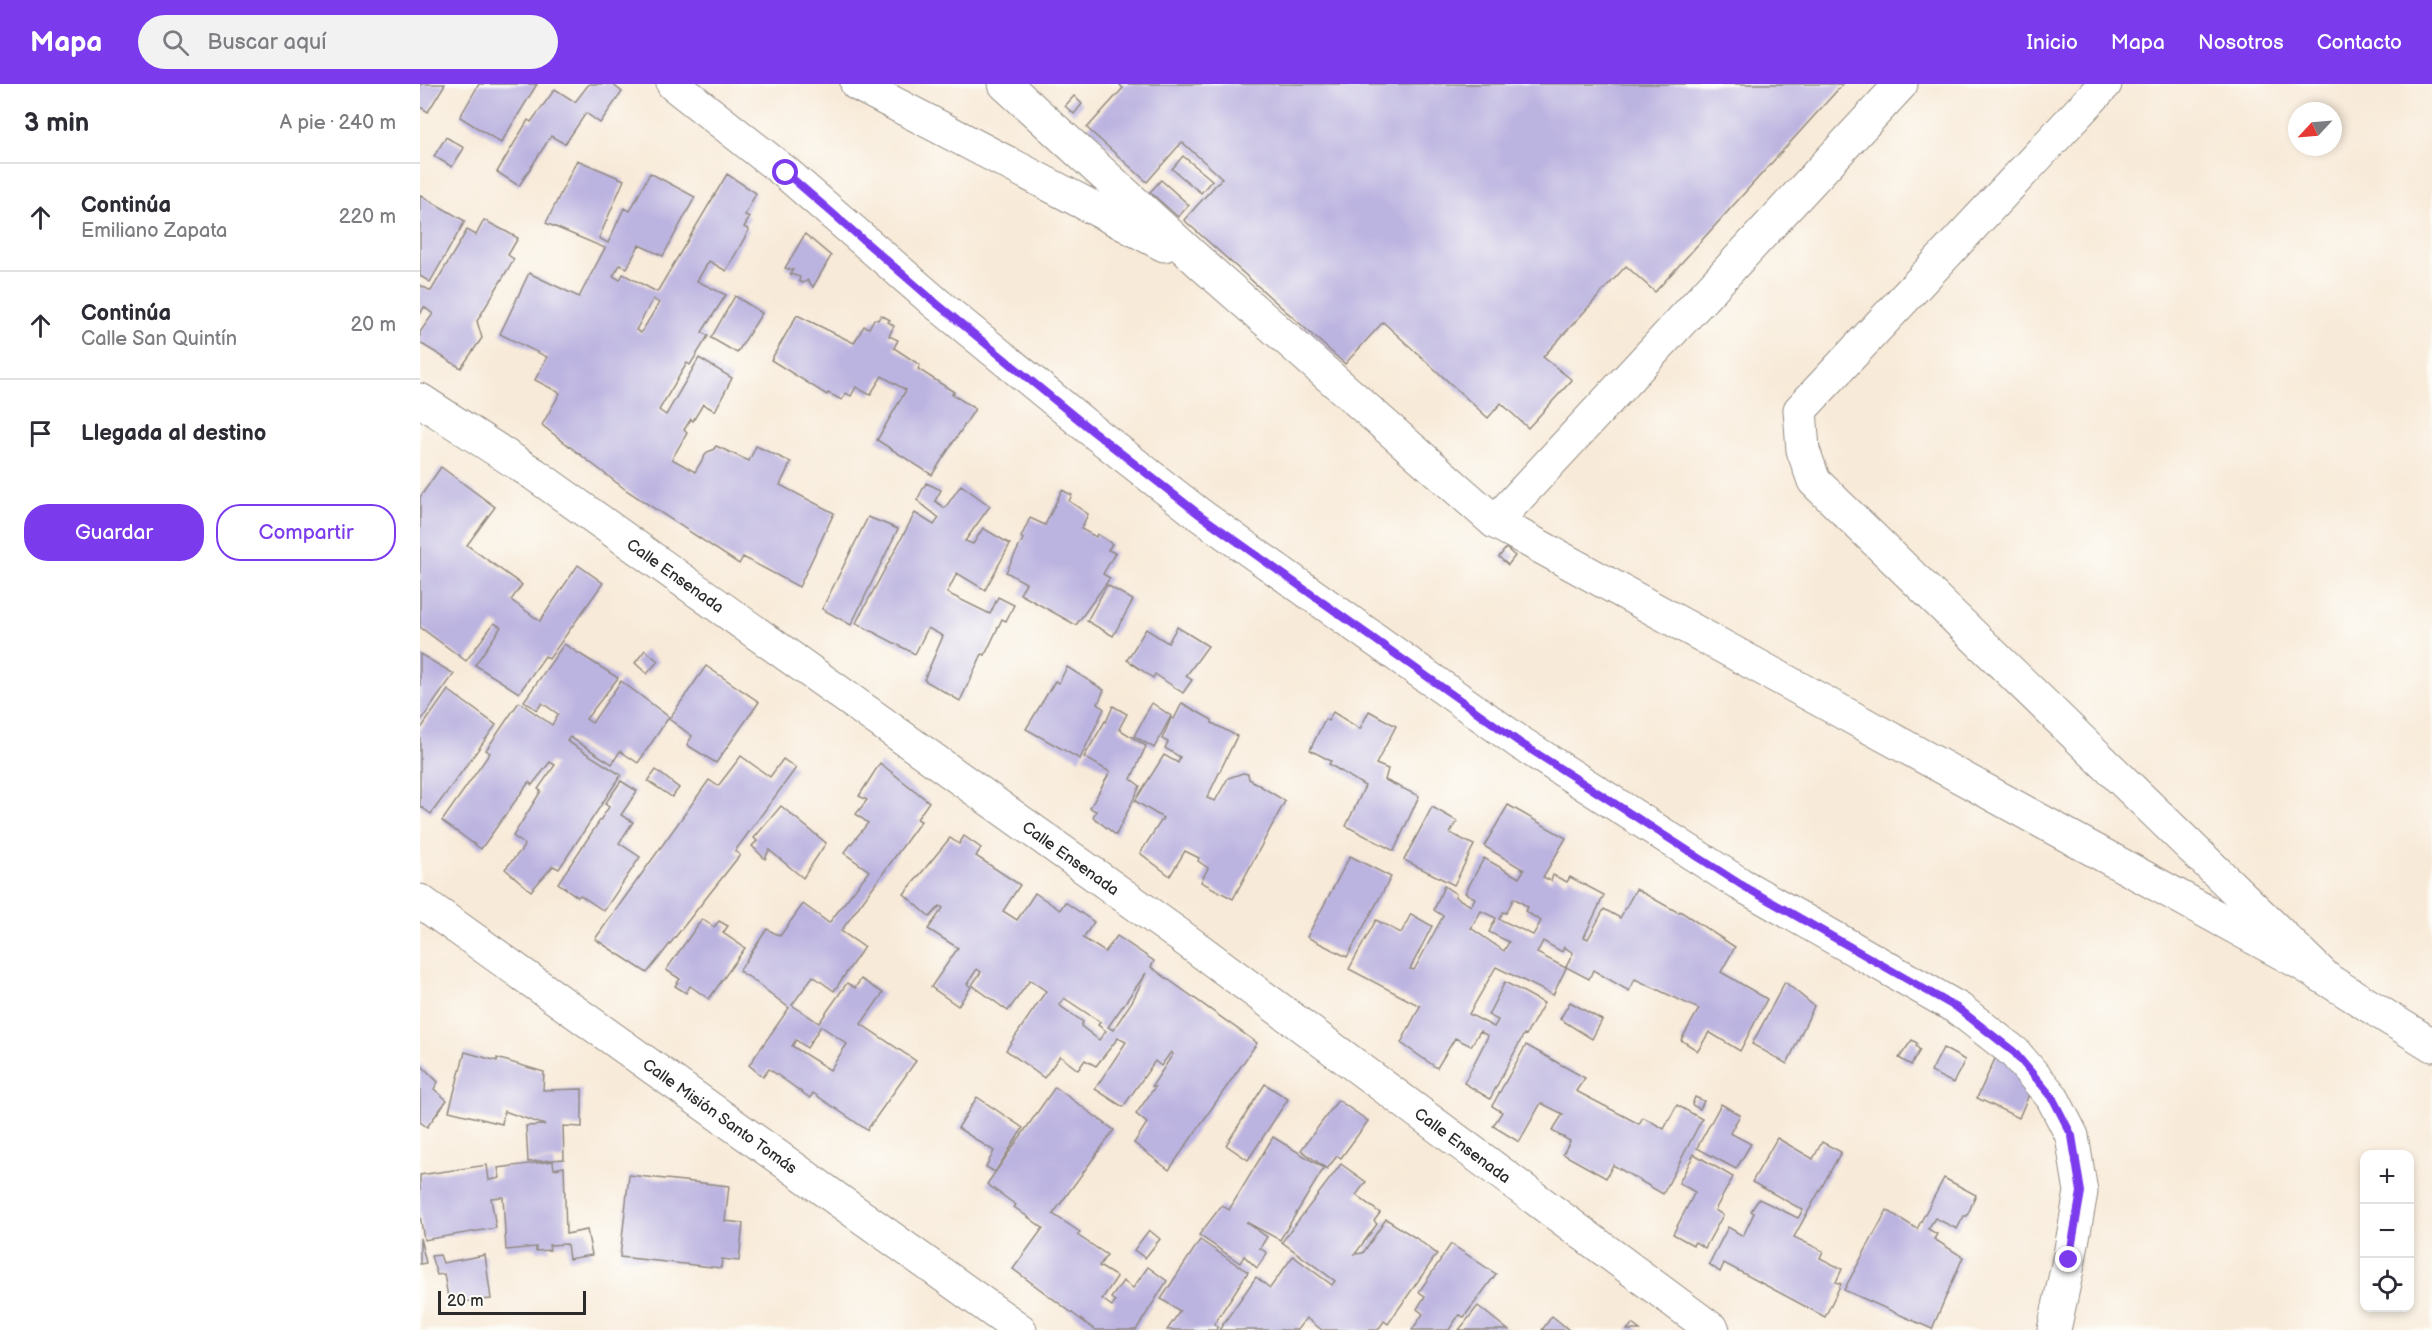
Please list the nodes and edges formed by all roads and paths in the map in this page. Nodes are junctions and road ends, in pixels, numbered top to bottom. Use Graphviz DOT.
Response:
graph roads {
  1 [pos="673,84"];
  2 [pos="857,84"];
  3 [pos="1005,84"];
  4 [pos="1901,84"];
  5 [pos="2105,84"];
  6 [pos="1205,267"];
  7 [pos="420,400"];
  8 [pos="1495,522"];
  9 [pos="420,901"];
  10 [pos="2327,980"];
  11 [pos="2432,1045"];
  12 [pos="1020,1330"];
  13 [pos="1713,1330"];
  14 [pos="2054,1330"];
  1 -- 14 [label="street"];
  2 -- 6 [label="street"];
  3 -- 6 [label="street"];
  4 -- 8 [label="street"];
  5 -- 10 [label="street"];
  6 -- 8 [label="street"];
  7 -- 13 [label="street, Calle Ensenada"];
  8 -- 10 [label="street"];
  9 -- 12 [label="street, Calle Misión Santo Tomás"];
  10 -- 11 [label="street"];
}
